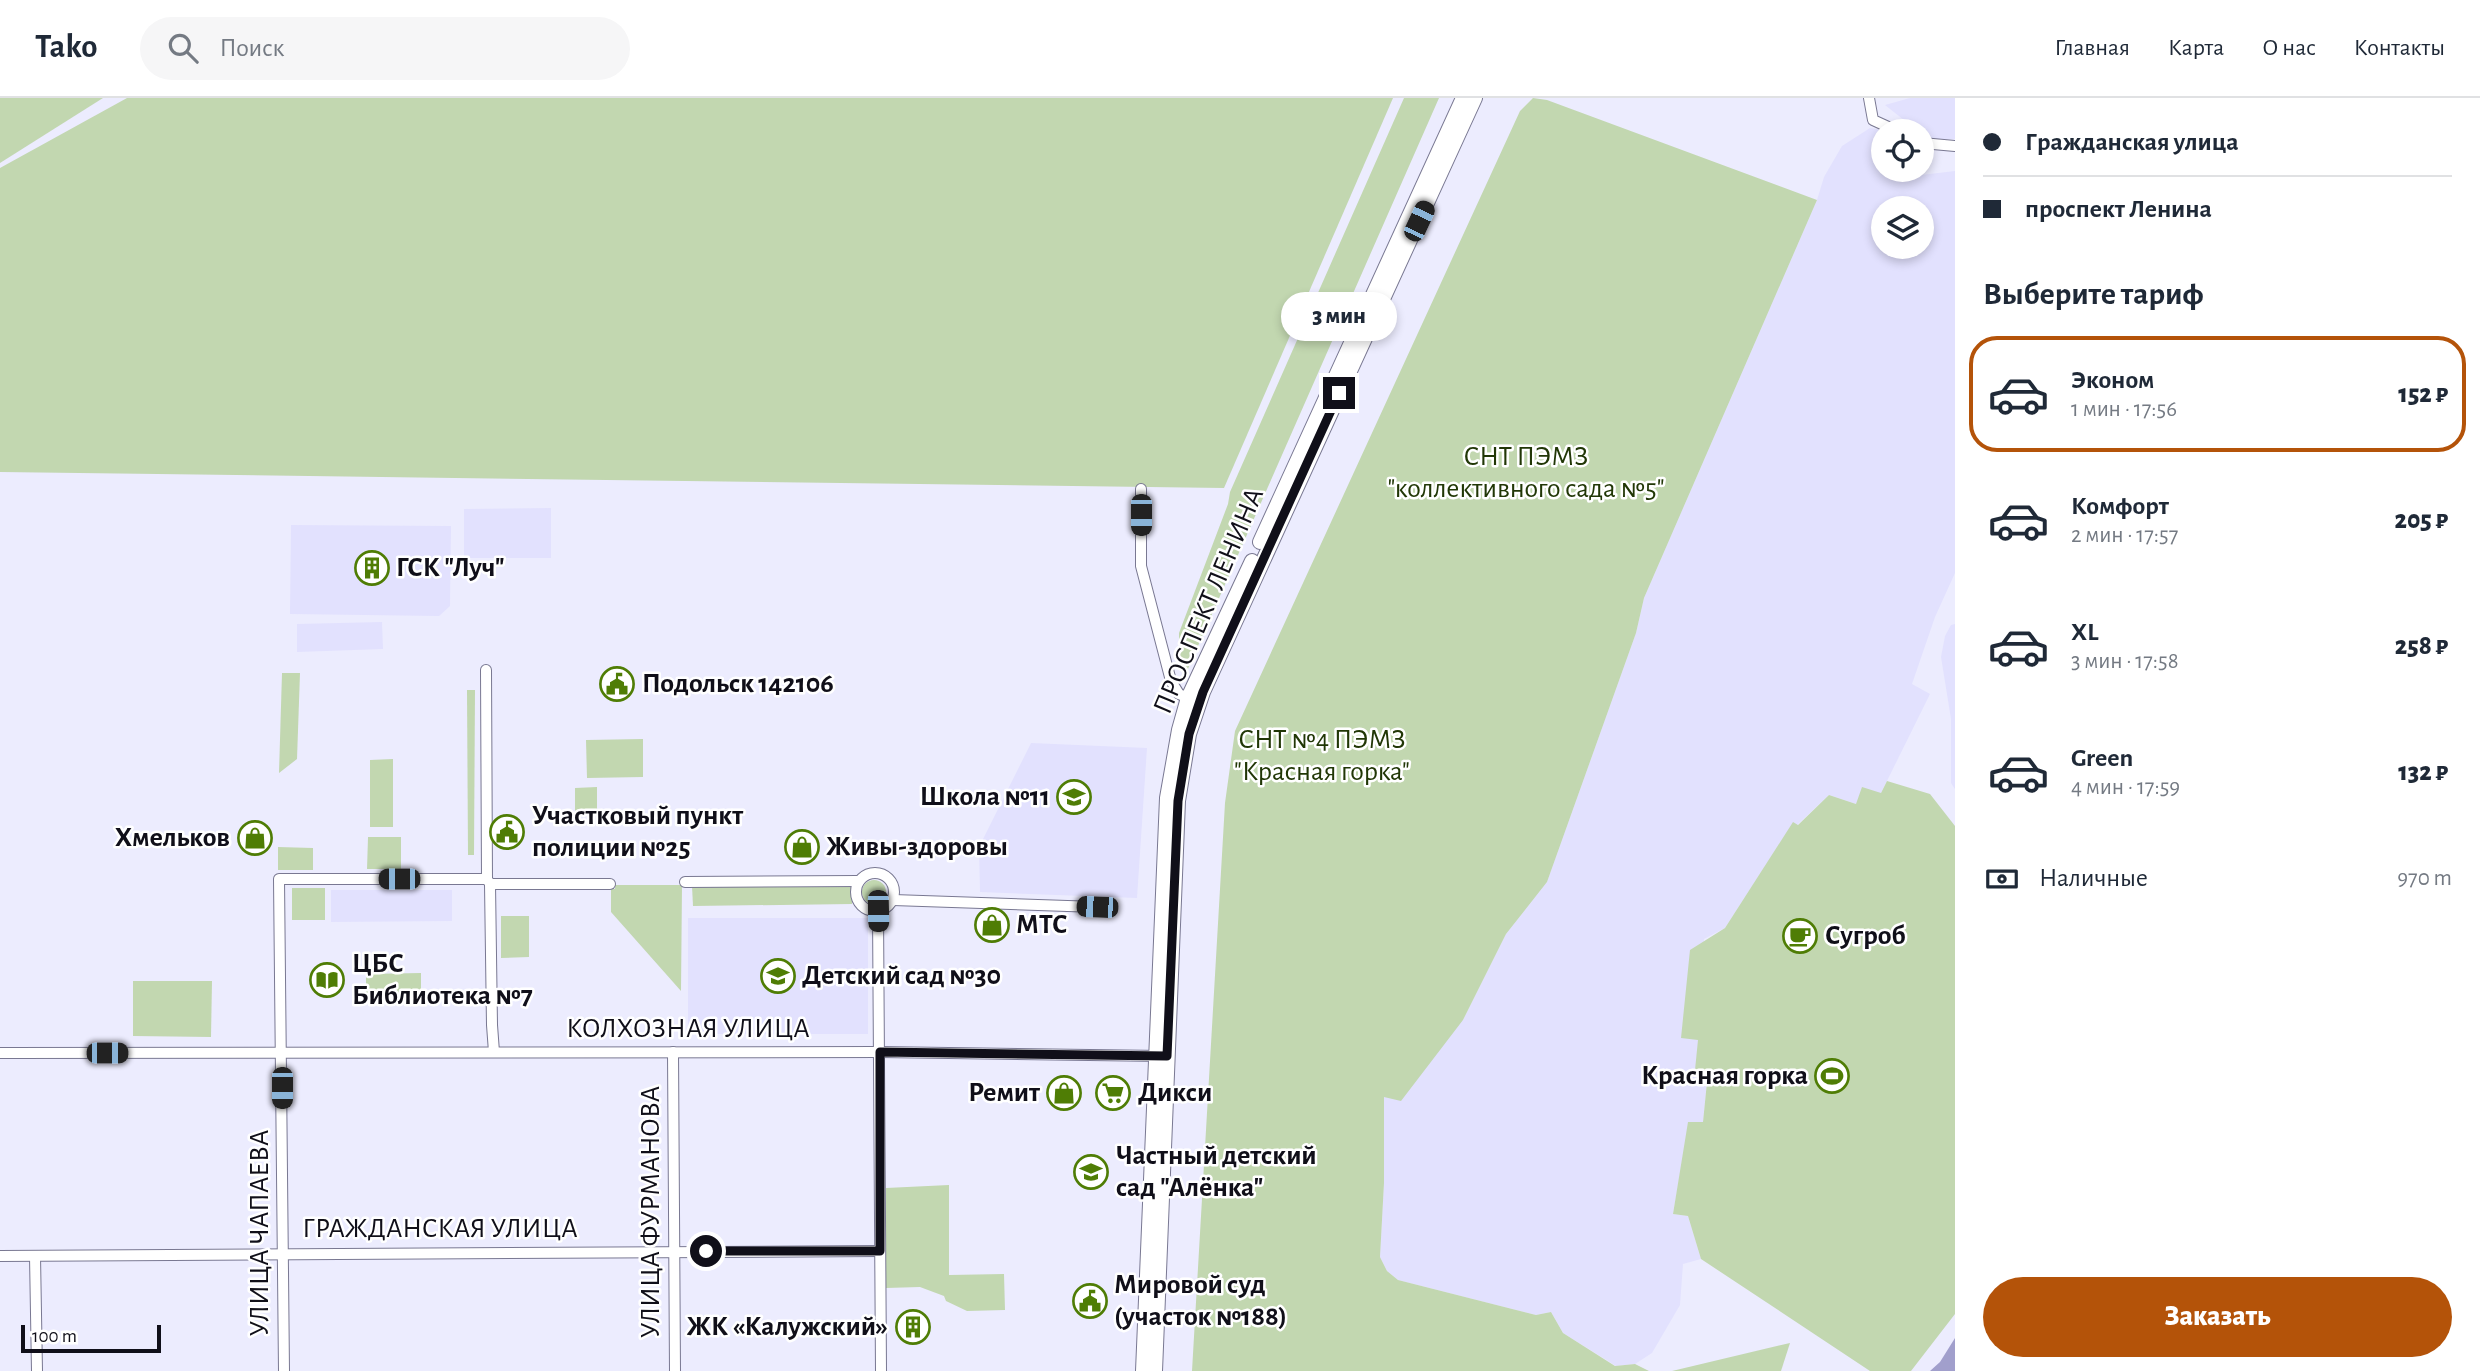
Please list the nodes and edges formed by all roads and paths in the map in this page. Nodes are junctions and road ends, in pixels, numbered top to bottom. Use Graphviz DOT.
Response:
graph roads {
  1 [pos="1463,98"];
  2 [pos="1475,98"];
  3 [pos="1869,98"];
  4 [pos="1872,119"];
  5 [pos="1934,144"];
  6 [pos="1955,146"];
  7 [pos="1141,489"];
  8 [pos="486,670"];
  9 [pos="1188,698"];
  10 [pos="488,881"];
  11 [pos="859,881"];
  12 [pos="685,882"];
  13 [pos="610,884"];
  14 [pos="893,900"];
  15 [pos="1097,907"];
  16 [pos="878,911"];
  17 [pos="494,1052"];
  18 [pos="673,1052"];
  19 [pos="880,1052"];
  20 [pos="0,1053"];
  21 [pos="280,1053"];
  22 [pos="1161,1056"];
  23 [pos="673,1251"];
  24 [pos="880,1251"];
  25 [pos="282,1253"];
  26 [pos="0,1256"];
  27 [pos="35,1256"];
  28 [pos="37,1371"];
  29 [pos="284,1371"];
  30 [pos="675,1371"];
  31 [pos="881,1371"];
  32 [pos="1143,1371"];
  33 [pos="1155,1371"];
  1 -- 9 [label="main road, ПРОСПЕКТ ЛЕНИНА"];
  2 -- 22 [label="main road, ПРОСПЕКТ ЛЕНИНА"];
  3 -- 4 [label="street"];
  5 -- 6 [label="street"];
  7 -- 9 [label="street"];
  8 -- 10 [label="street"];
  9 -- 22 [label="main road, ПРОСПЕКТ ЛЕНИНА"];
  10 -- 13 [label="street"];
  10 -- 17 [label="street"];
  10 -- 21 [label="street, УЛИЦА ЧАПАЕВА"];
  11 -- 12 [label="street"];
  11 -- 14 [label="street"];
  11 -- 16 [label="street"];
  14 -- 15 [label="street"];
  14 -- 16 [label="street"];
  16 -- 19 [label="street"];
  17 -- 18 [label="street, КОЛХОЗНАЯ УЛИЦА"];
  17 -- 21 [label="street, КОЛХОЗНАЯ УЛИЦА"];
  18 -- 19 [label="street, КОЛХОЗНАЯ УЛИЦА"];
  18 -- 23 [label="street, УЛИЦА ФУРМАНОВА"];
  19 -- 22 [label="street, КОЛХОЗНАЯ УЛИЦА"];
  19 -- 24 [label="street"];
  20 -- 21 [label="street, КОЛХОЗНАЯ УЛИЦА"];
  21 -- 25 [label="street, УЛИЦА ЧАПАЕВА"];
  22 -- 32 [label="main road, ПРОСПЕКТ ЛЕНИНА"];
  22 -- 33 [label="main road, ПРОСПЕКТ ЛЕНИНА"];
  23 -- 24 [label="street, ГРАЖДАНСКАЯ УЛИЦА"];
  23 -- 25 [label="street, ГРАЖДАНСКАЯ УЛИЦА"];
  23 -- 30 [label="street, УЛИЦА ФУРМАНОВА"];
  24 -- 31 [label="street"];
  25 -- 27 [label="street, ГРАЖДАНСКАЯ УЛИЦА"];
  25 -- 29 [label="street, УЛИЦА ЧАПАЕВА"];
  26 -- 27 [label="street, ГРАЖДАНСКАЯ УЛИЦА"];
  27 -- 28 [label="street"];
}
